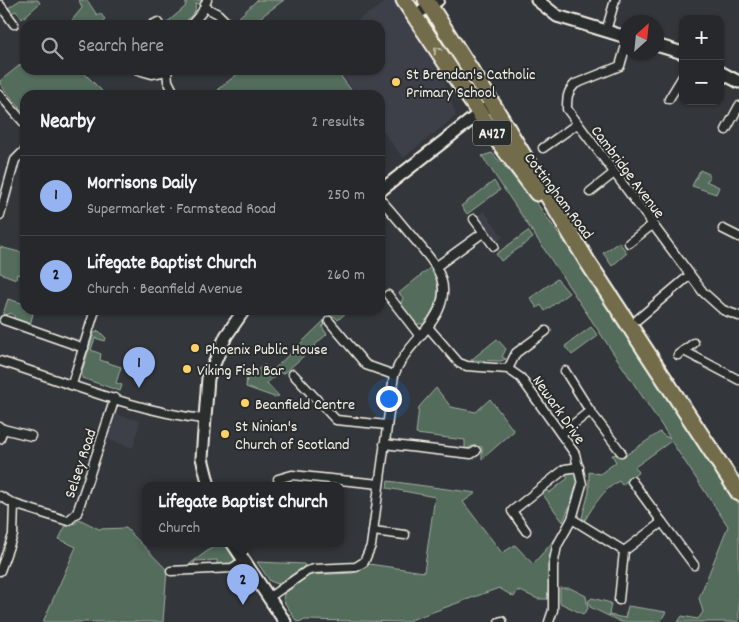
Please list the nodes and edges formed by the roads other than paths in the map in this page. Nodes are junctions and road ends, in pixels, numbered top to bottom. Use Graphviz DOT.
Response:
graph roads {
  1 [pos="404,0"];
  2 [pos="537,0"];
  3 [pos="615,0"];
  4 [pos="431,2"];
  5 [pos="206,4"];
  6 [pos="0,5"];
  7 [pos="414,16"];
  8 [pos="195,20"];
  9 [pos="225,20"];
  10 [pos="14,24"];
  11 [pos="606,31"];
  12 [pos="619,35"];
  13 [pos="664,48"];
  14 [pos="679,53"];
  15 [pos="622,60"];
  16 [pos="724,74"];
  17 [pos="167,75"];
  18 [pos="739,82"];
  19 [pos="679,83"];
  20 [pos="172,90"];
  21 [pos="0,95"];
  22 [pos="669,99"];
  23 [pos="493,105"];
  24 [pos="739,106"];
  25 [pos="480,112"];
  26 [pos="20,118"];
  27 [pos="577,124"];
  28 [pos="726,130"];
  29 [pos="543,148"];
  30 [pos="20,155"];
  31 [pos="614,173"];
  32 [pos="385,186"];
  33 [pos="590,192"];
  34 [pos="2,201"];
  35 [pos="385,205"];
  36 [pos="0,215"];
  37 [pos="474,219"];
  38 [pos="652,225"];
  39 [pos="484,232"];
  40 [pos="739,237"];
  41 [pos="725,241"];
  42 [pos="628,243"];
  43 [pos="494,246"];
  44 [pos="587,260"];
  45 [pos="438,266"];
  46 [pos="690,275"];
  47 [pos="393,297"];
  48 [pos="94,315"];
  49 [pos="241,315"];
  50 [pos="739,316"];
  51 [pos="8,319"];
  52 [pos="638,319"];
  53 [pos="329,321"];
  54 [pos="428,327"];
  55 [pos="546,331"];
  56 [pos="419,335"];
  57 [pos="694,342"];
  58 [pos="84,348"];
  59 [pos="0,360"];
  60 [pos="508,369"];
  61 [pos="565,370"];
  62 [pos="293,374"];
  63 [pos="394,375"];
  64 [pos="739,380"];
  65 [pos="72,384"];
  66 [pos="115,398"];
  67 [pos="590,411"];
  68 [pos="204,419"];
  69 [pos="387,425"];
  70 [pos="2,428"];
  71 [pos="561,434"];
  72 [pos="31,436"];
  73 [pos="0,439"];
  74 [pos="384,444"];
  75 [pos="616,450"];
  76 [pos="476,451"];
  77 [pos="579,467"];
  78 [pos="278,479"];
  79 [pos="209,482"];
  80 [pos="632,482"];
  81 [pos="379,484"];
  82 [pos="739,493"];
  83 [pos="0,496"];
  84 [pos="14,504"];
  85 [pos="572,519"];
  86 [pos="662,522"];
  87 [pos="373,530"];
  88 [pos="526,531"];
  89 [pos="405,535"];
  90 [pos="235,547"];
  91 [pos="624,551"];
  92 [pos="244,561"];
  93 [pos="682,564"];
  94 [pos="0,571"];
  95 [pos="170,571"];
  96 [pos="268,598"];
  97 [pos="619,600"];
  98 [pos="285,622"];
  99 [pos="549,622"];
  1 -- 7 [label="highway, Cottingham Road / A427"];
  2 -- 11 [label="street"];
  3 -- 11 [label="street"];
  4 -- 7 [label="street"];
  4 -- 23 [label="highway, Cottingham Road / A427"];
  5 -- 8 [label="street"];
  5 -- 9 [label="street"];
  6 -- 10 [label="street"];
  25 -- 7 [label="highway, Cottingham Road / A427, one-way"];
  11 -- 12 [label="street"];
  13 -- 14 [label="street"];
  15 -- 27 [label="street, Cambridge Avenue"];
  16 -- 18 [label="street"];
  17 -- 20 [label="street"];
  19 -- 22 [label="street"];
  21 -- 26 [label="street"];
  23 -- 25 [label="street"];
  23 -- 44 [label="highway, Cottingham Road / A427"];
  24 -- 28 [label="street"];
  25 -- 32 [label="street"];
  25 -- 44 [label="highway, Cottingham Road / A427"];
  27 -- 29 [label="street"];
  27 -- 31 [label="street, Cambridge Avenue"];
  30 -- 34 [label="street"];
  31 -- 33 [label="street"];
  31 -- 38 [label="street, Cambridge Avenue"];
  34 -- 36 [label="street"];
  35 -- 45 [label="street"];
  37 -- 39 [label="street"];
  38 -- 42 [label="street"];
  38 -- 46 [label="street, Cambridge Avenue"];
  39 -- 43 [label="street"];
  39 -- 45 [label="street"];
  40 -- 41 [label="street"];
  44 -- 82 [label="highway, Cottingham Road / A427"];
  45 -- 54 [label="street"];
  46 -- 50 [label="street, Cambridge Avenue"];
  46 -- 52 [label="street"];
  47 -- 56 [label="street"];
  48 -- 58 [label="street"];
  49 -- 68 [label="street"];
  51 -- 58 [label="street"];
  53 -- 63 [label="street"];
  54 -- 56 [label="street"];
  54 -- 60 [label="street"];
  55 -- 60 [label="street"];
  56 -- 63 [label="street"];
  57 -- 64 [label="street"];
  58 -- 65 [label="street"];
  59 -- 65 [label="street"];
  60 -- 71 [label="street, Newark Drive"];
  61 -- 67 [label="street"];
  62 -- 69 [label="street"];
  63 -- 69 [label="street"];
  65 -- 66 [label="street"];
  66 -- 68 [label="street"];
  66 -- 84 [label="street, Selsey Road"];
  67 -- 71 [label="street"];
  67 -- 75 [label="street"];
  68 -- 79 [label="street"];
  69 -- 74 [label="street"];
  70 -- 72 [label="street"];
  70 -- 73 [label="street"];
  71 -- 77 [label="street, Newark Drive"];
  74 -- 76 [label="street"];
  74 -- 81 [label="street"];
  77 -- 85 [label="street, Newark Drive"];
  77 -- 88 [label="street"];
  78 -- 81 [label="street"];
  80 -- 86 [label="street"];
  81 -- 87 [label="street"];
  83 -- 84 [label="street, Selsey Road"];
  84 -- 94 [label="street"];
  85 -- 91 [label="street"];
  85 -- 99 [label="street, Newark Drive"];
  86 -- 91 [label="street"];
  86 -- 93 [label="street"];
  87 -- 89 [label="street"];
  87 -- 96 [label="street"];
  90 -- 92 [label="street"];
  91 -- 97 [label="street"];
  92 -- 95 [label="street"];
  92 -- 96 [label="street"];
  96 -- 98 [label="street"];
}
